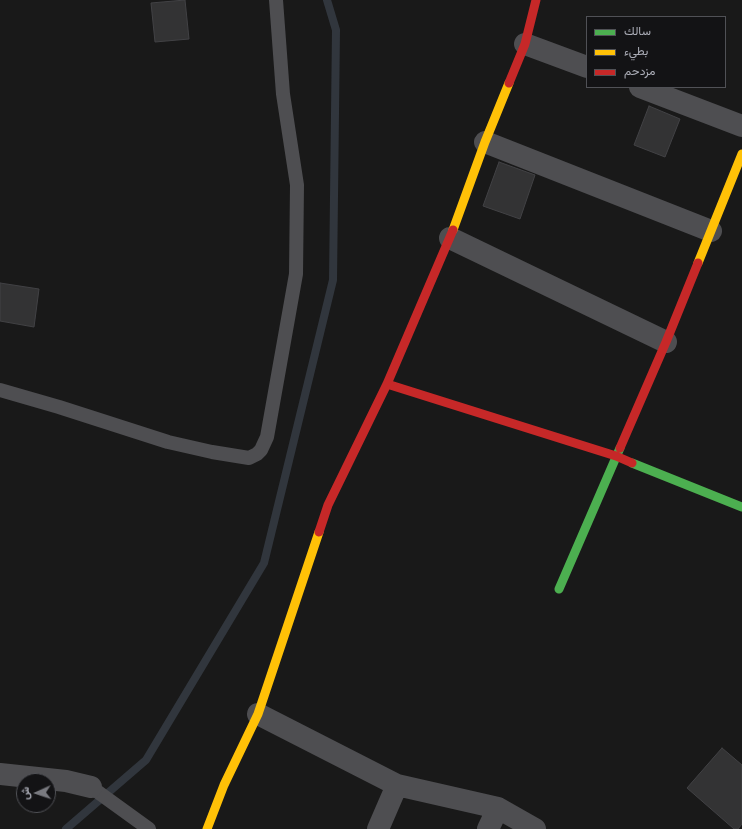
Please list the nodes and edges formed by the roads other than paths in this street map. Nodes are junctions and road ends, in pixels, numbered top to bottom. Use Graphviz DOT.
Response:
graph roads {
  1 [pos="276,0"];
  2 [pos="536,0"];
  3 [pos="525,44"];
  4 [pos="586,67"];
  5 [pos="643,88"];
  6 [pos="742,126"];
  7 [pos="485,142"];
  8 [pos="742,154"];
  9 [pos="711,231"];
  10 [pos="450,238"];
  11 [pos="666,342"];
  12 [pos="387,384"];
  13 [pos="0,390"];
  14 [pos="616,456"];
  15 [pos="742,507"];
  16 [pos="559,589"];
  17 [pos="258,714"];
  18 [pos="0,774"];
  19 [pos="397,785"];
  20 [pos="91,787"];
  21 [pos="498,808"];
  22 [pos="149,829"];
  23 [pos="207,829"];
  24 [pos="378,829"];
  25 [pos="488,829"];
  26 [pos="535,829"];
  1 -- 13 [label="lane"];
  2 -- 3 [label="street"];
  3 -- 4 [label="street"];
  3 -- 7 [label="street"];
  5 -- 6 [label="street"];
  7 -- 9 [label="street"];
  7 -- 10 [label="street"];
  8 -- 9 [label="street"];
  9 -- 11 [label="street"];
  10 -- 11 [label="street"];
  10 -- 12 [label="street"];
  11 -- 14 [label="street"];
  12 -- 14 [label="street"];
  12 -- 17 [label="street"];
  14 -- 15 [label="street"];
  14 -- 16 [label="street"];
  17 -- 19 [label="street"];
  17 -- 23 [label="street"];
  18 -- 20 [label="street"];
  19 -- 21 [label="street"];
  19 -- 24 [label="street"];
  20 -- 22 [label="lane"];
  21 -- 25 [label="street"];
  21 -- 26 [label="street"];
}
